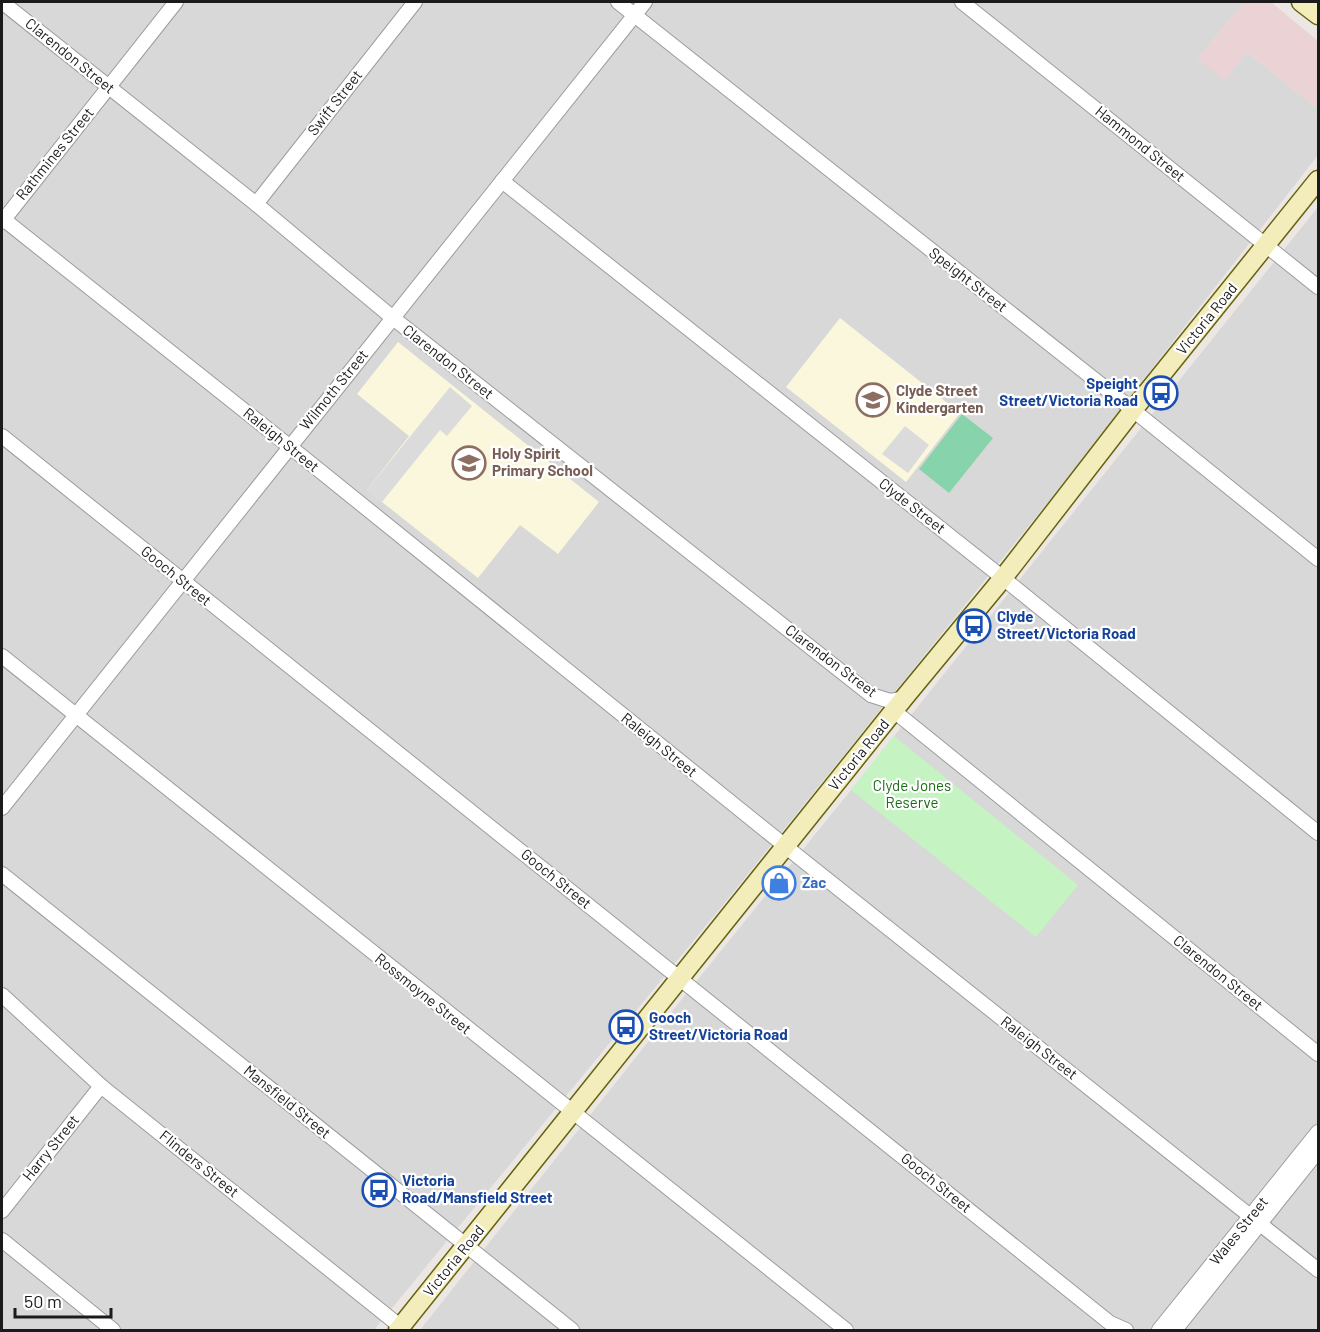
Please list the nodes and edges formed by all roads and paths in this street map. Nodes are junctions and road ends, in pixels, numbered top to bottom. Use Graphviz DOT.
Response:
graph roads {
  1 [pos="2,2"];
  2 [pos="176,2"];
  3 [pos="415,2"];
  4 [pos="618,2"];
  5 [pos="645,2"];
  6 [pos="962,2"];
  7 [pos="1301,2"];
  8 [pos="634,15"];
  9 [pos="1318,15"];
  10 [pos="109,87"];
  11 [pos="1318,180"];
  12 [pos="502,181"];
  13 [pos="256,204"];
  14 [pos="2,220"];
  15 [pos="1266,244"];
  16 [pos="1318,287"];
  17 [pos="393,318"];
  18 [pos="1133,410"];
  19 [pos="2,436"];
  20 [pos="289,446"];
  21 [pos="1318,559"];
  22 [pos="1003,578"];
  23 [pos="183,581"];
  24 [pos="2,656"];
  25 [pos="899,704"];
  26 [pos="75,715"];
  27 [pos="2,808"];
  28 [pos="1318,833"];
  29 [pos="786,846"];
  30 [pos="2,874"];
  31 [pos="680,978"];
  32 [pos="2,995"];
  33 [pos="1318,1054"];
  34 [pos="101,1086"];
  35 [pos="573,1113"];
  36 [pos="1318,1132"];
  37 [pos="1318,1151"];
  38 [pos="2,1211"];
  39 [pos="1256,1220"];
  40 [pos="2,1240"];
  41 [pos="466,1246"];
  42 [pos="1318,1270"];
  43 [pos="1113,1327"];
  44 [pos="400,1329"];
  45 [pos="113,1330"];
  46 [pos="572,1330"];
  47 [pos="846,1330"];
  48 [pos="1126,1330"];
  49 [pos="1159,1330"];
  50 [pos="1175,1330"];
  1 -- 10 [label="street, Clarendon Street"];
  2 -- 10 [label="street, Rathmines Street"];
  3 -- 13 [label="street, Swift Street"];
  4 -- 8 [label="street, Speight Street"];
  5 -- 8 [label="street, Wilmoth Street"];
  6 -- 15 [label="street, Hammond Street"];
  7 -- 9 [label="street"];
  8 -- 12 [label="street, Wilmoth Street"];
  8 -- 18 [label="street, Speight Street"];
  10 -- 13 [label="street, Clarendon Street"];
  10 -- 14 [label="street, Rathmines Street"];
  11 -- 15 [label="street, Victoria Road"];
  12 -- 17 [label="street, Wilmoth Street"];
  12 -- 22 [label="street, Clyde Street"];
  13 -- 17 [label="street, Clarendon Street"];
  14 -- 20 [label="street, Raleigh Street"];
  15 -- 16 [label="street, Hammond Street"];
  15 -- 18 [label="street, Victoria Road"];
  17 -- 20 [label="street, Wilmoth Street"];
  17 -- 25 [label="street, Clarendon Street"];
  18 -- 21 [label="street, Speight Street"];
  18 -- 22 [label="street, Victoria Road"];
  19 -- 23 [label="street, Gooch Street"];
  20 -- 23 [label="street, Wilmoth Street"];
  20 -- 29 [label="street, Raleigh Street"];
  22 -- 25 [label="street, Victoria Road"];
  22 -- 28 [label="street, Clyde Street"];
  23 -- 26 [label="street, Wilmoth Street"];
  23 -- 31 [label="street, Gooch Street"];
  24 -- 26 [label="street, Rossmoyne Street"];
  25 -- 29 [label="street, Victoria Road"];
  25 -- 33 [label="street, Clarendon Street"];
  26 -- 27 [label="street, Wilmoth Street"];
  26 -- 35 [label="street, Rossmoyne Street"];
  29 -- 31 [label="street, Victoria Road"];
  29 -- 39 [label="street, Raleigh Street"];
  30 -- 41 [label="street, Mansfield Street"];
  31 -- 35 [label="street, Victoria Road"];
  31 -- 43 [label="street, Gooch Street"];
  32 -- 34 [label="street, Flinders Street"];
  34 -- 38 [label="street, Harry Street"];
  34 -- 44 [label="street, Flinders Street"];
  35 -- 41 [label="street, Victoria Road"];
  35 -- 47 [label="street, Rossmoyne Street"];
  36 -- 39 [label="street, Wales Street"];
  37 -- 39 [label="street, Wales Street"];
  39 -- 42 [label="street, Raleigh Street"];
  39 -- 49 [label="street, Wales Street"];
  39 -- 50 [label="street, Wales Street"];
  40 -- 45 [label="street"];
  41 -- 44 [label="street, Victoria Road"];
  41 -- 46 [label="street, Mansfield Street"];
  43 -- 48 [label="street, Gooch Street"];
}
